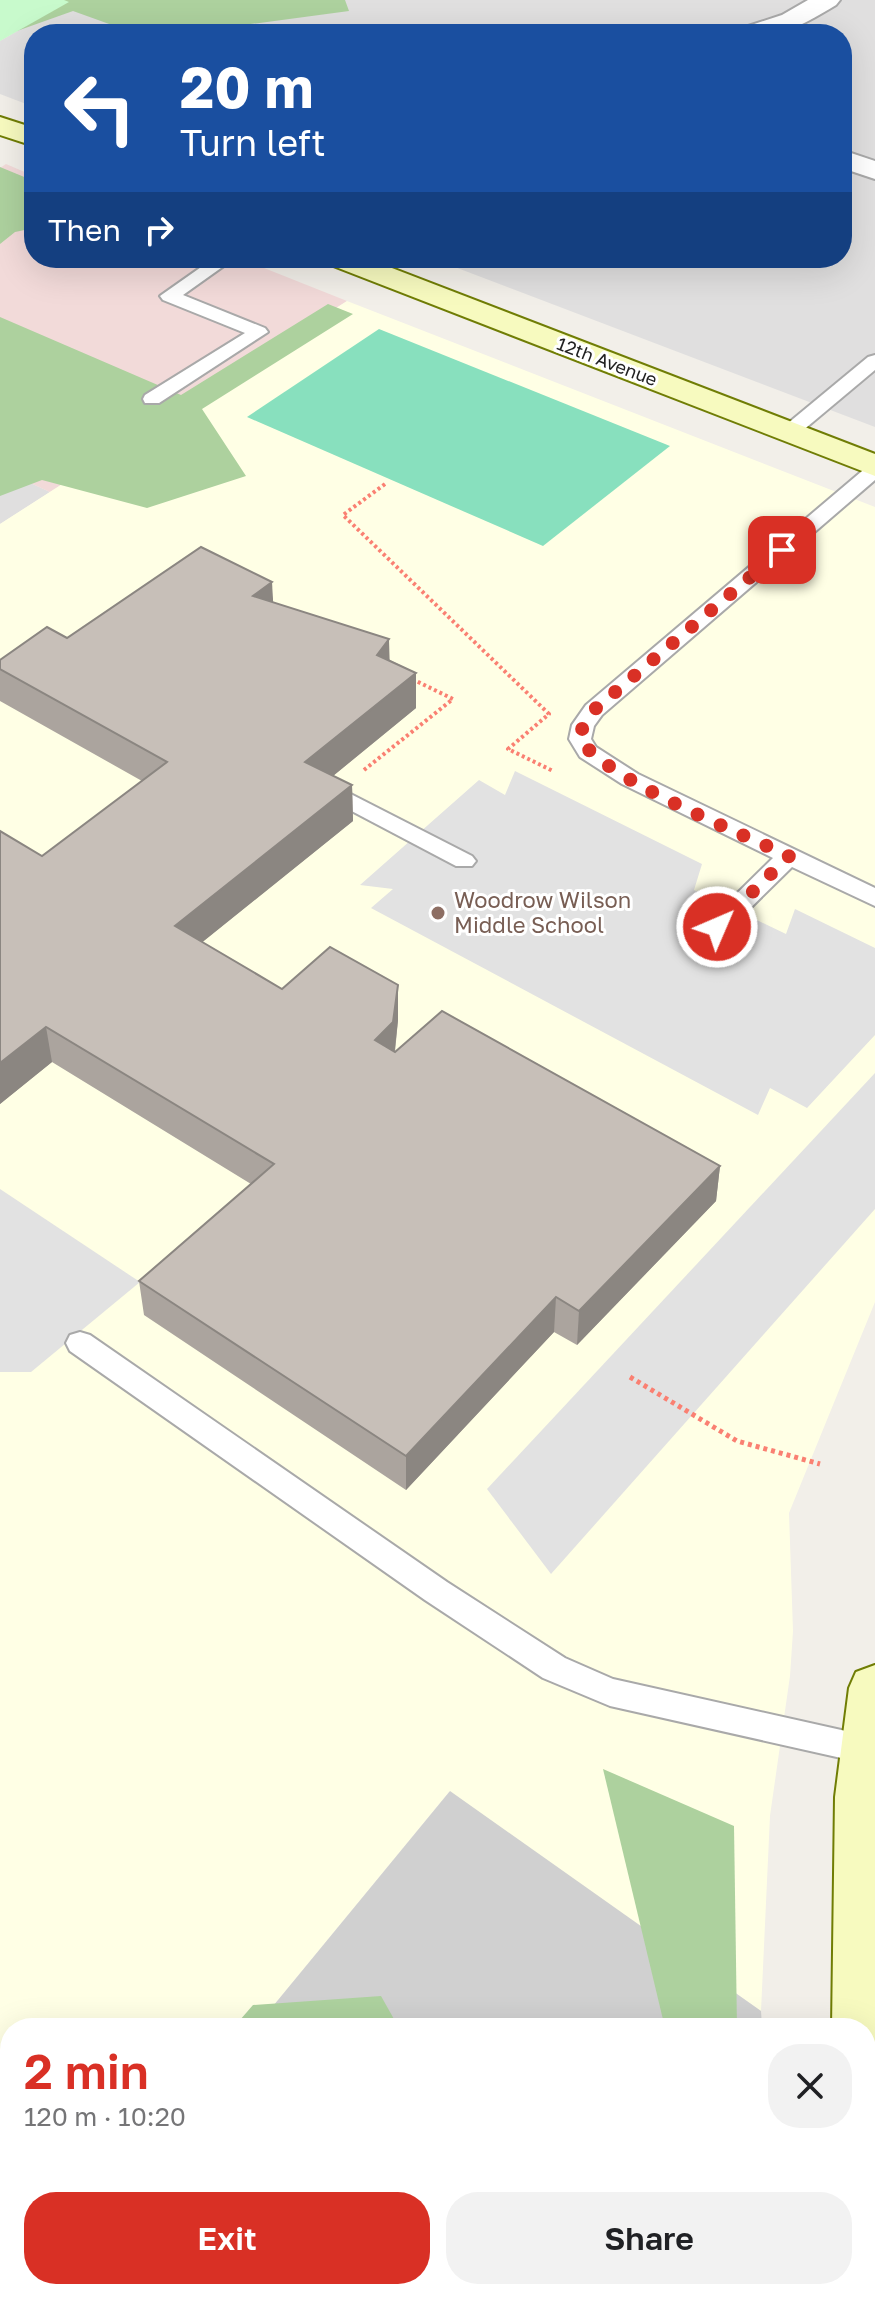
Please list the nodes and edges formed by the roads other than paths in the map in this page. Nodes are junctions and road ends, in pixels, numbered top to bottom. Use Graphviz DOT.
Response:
graph roads {
  1 [pos="827,0"];
  2 [pos="782,24"];
  3 [pos="0,125"];
  4 [pos="24,134"];
  5 [pos="852,162"];
  6 [pos="875,170"];
  7 [pos="211,268"];
  8 [pos="365,268"];
  9 [pos="875,361"];
  10 [pos="152,399"];
  11 [pos="788,433"];
  12 [pos="875,468"];
  13 [pos="335,793"];
  14 [pos="789,856"];
  15 [pos="464,861"];
  16 [pos="875,898"];
  17 [pos="717,927"];
  18 [pos="80,1343"];
  19 [pos="875,1688"];
  20 [pos="868,1750"];
  21 [pos="861,2018"];
  1 -- 2 [label="street"];
  3 -- 4 [label="street"];
  5 -- 6 [label="street"];
  7 -- 10 [label="lane"];
  8 -- 11 [label="street, 12th Avenue"];
  9 -- 11 [label="lane"];
  11 -- 12 [label="street, 12th Avenue"];
  12 -- 14 [label="lane"];
  13 -- 15 [label="lane"];
  14 -- 16 [label="lane"];
  14 -- 17 [label="lane"];
  18 -- 20 [label="lane"];
  19 -- 20 [label="street"];
  20 -- 21 [label="street"];
}
